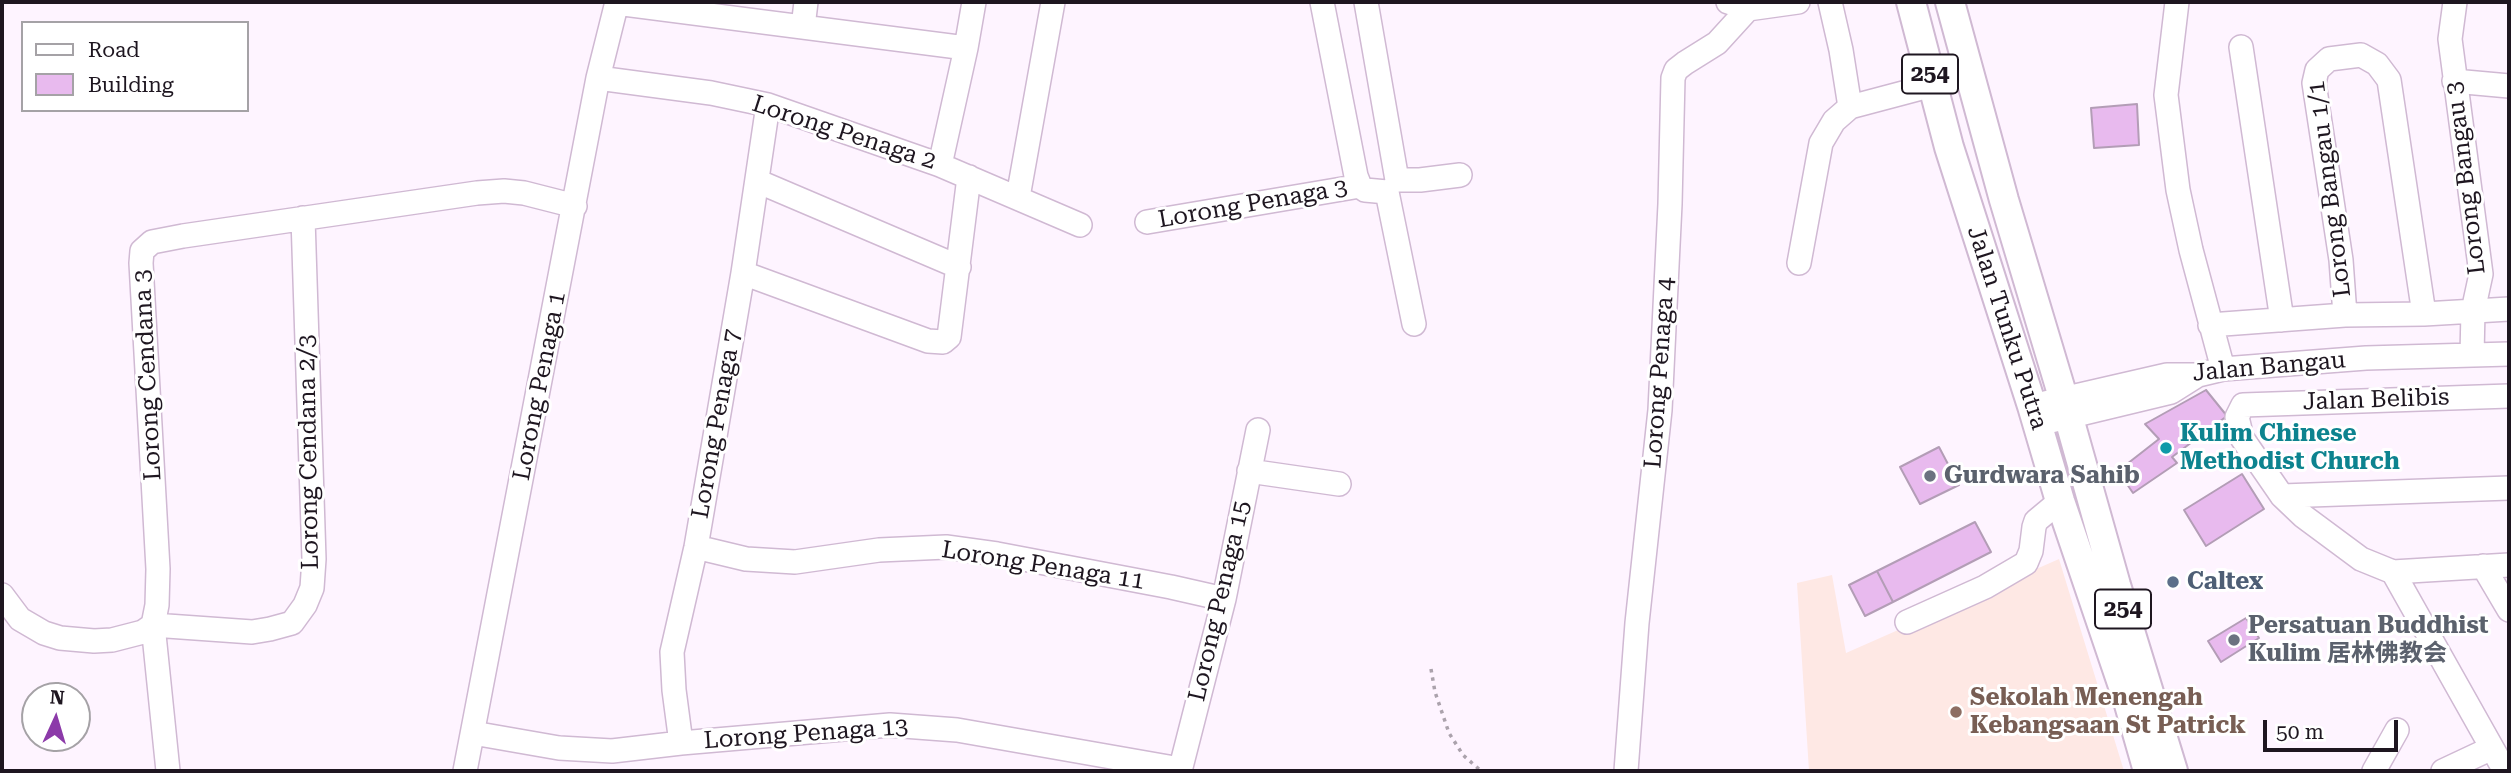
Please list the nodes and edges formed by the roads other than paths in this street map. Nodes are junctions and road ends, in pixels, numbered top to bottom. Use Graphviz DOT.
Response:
graph roads {
  1 [pos="806,2"];
  2 [pos="974,2"];
  3 [pos="1053,2"];
  4 [pos="1322,2"];
  5 [pos="1366,2"];
  6 [pos="1798,2"];
  7 [pos="1830,2"];
  8 [pos="1911,2"];
  9 [pos="1950,2"];
  10 [pos="2176,2"];
  11 [pos="2455,2"];
  12 [pos="616,3"];
  13 [pos="1738,5"];
  14 [pos="803,27"];
  15 [pos="2241,47"];
  16 [pos="966,48"];
  17 [pos="598,78"];
  18 [pos="2454,81"];
  19 [pos="1933,85"];
  20 [pos="2509,86"];
  21 [pos="768,105"];
  22 [pos="1850,107"];
  23 [pos="940,164"];
  24 [pos="1460,175"];
  25 [pos="969,177"];
  26 [pos="757,181"];
  27 [pos="1360,186"];
  28 [pos="1392,186"];
  29 [pos="1018,197"];
  30 [pos="575,206"];
  31 [pos="303,218"];
  32 [pos="1147,222"];
  33 [pos="1080,225"];
  34 [pos="1799,263"];
  35 [pos="959,267"];
  36 [pos="743,273"];
  37 [pos="2509,309"];
  38 [pos="2473,311"];
  39 [pos="2424,314"];
  40 [pos="2345,315"];
  41 [pos="2282,320"];
  42 [pos="1413,324"];
  43 [pos="2210,325"];
  44 [pos="2509,354"];
  45 [pos="2472,355"];
  46 [pos="2054,368"];
  47 [pos="2223,369"];
  48 [pos="2509,396"];
  49 [pos="2099,399"];
  50 [pos="2066,407"];
  51 [pos="2035,415"];
  52 [pos="1258,430"];
  53 [pos="2077,445"];
  54 [pos="1249,471"];
  55 [pos="1339,484"];
  56 [pos="2509,488"];
  57 [pos="2282,496"];
  58 [pos="2060,500"];
  59 [pos="696,547"];
  60 [pos="2509,565"];
  61 [pos="2483,566"];
  62 [pos="2393,572"];
  63 [pos="2,595"];
  64 [pos="1224,599"];
  65 [pos="2509,610"];
  66 [pos="1908,621"];
  67 [pos="153,625"];
  68 [pos="2397,730"];
  69 [pos="473,733"];
  70 [pos="681,743"];
  71 [pos="2492,748"];
  72 [pos="1180,770"];
  73 [pos="167,771"];
  74 [pos="465,771"];
  75 [pos="1626,771"];
  76 [pos="2148,771"];
  77 [pos="2173,771"];
  78 [pos="2374,771"];
  79 [pos="2443,771"];
  80 [pos="2505,771"];
  1 -- 14 [label="street"];
  2 -- 16 [label="street"];
  3 -- 29 [label="street"];
  4 -- 27 [label="street"];
  5 -- 28 [label="street"];
  6 -- 13 [label="street"];
  7 -- 22 [label="street"];
  8 -- 19 [label="main road, Jalan Tunku Putra / 254"];
  9 -- 46 [label="main road, Jalan Tunku Putra / 254"];
  10 -- 43 [label="street"];
  11 -- 18 [label="street, Lorong Bangau 3"];
  12 -- 14 [label="street"];
  12 -- 17 [label="street, Lorong Penaga 1"];
  13 -- 75 [label="street, Lorong Penaga 4"];
  14 -- 16 [label="street"];
  15 -- 41 [label="street"];
  16 -- 23 [label="street"];
  17 -- 21 [label="street, Lorong Penaga 2"];
  17 -- 30 [label="street, Lorong Penaga 1"];
  18 -- 20 [label="street"];
  18 -- 38 [label="street, Lorong Bangau 3"];
  19 -- 22 [label="street"];
  19 -- 51 [label="main road, Jalan Tunku Putra / 254"];
  21 -- 23 [label="street, Lorong Penaga 2"];
  21 -- 26 [label="street, Lorong Penaga 7"];
  22 -- 34 [label="street"];
  23 -- 25 [label="street, Lorong Penaga 2"];
  24 -- 28 [label="street"];
  25 -- 29 [label="street, Lorong Penaga 2"];
  25 -- 35 [label="street"];
  26 -- 35 [label="street"];
  26 -- 36 [label="street, Lorong Penaga 7"];
  27 -- 28 [label="street"];
  27 -- 32 [label="street, Lorong Penaga 3"];
  28 -- 42 [label="street"];
  29 -- 33 [label="street, Lorong Penaga 2"];
  30 -- 31 [label="street, Lorong Cendana 3"];
  30 -- 69 [label="street, Lorong Penaga 1"];
  31 -- 67 [label="street, Lorong Cendana 3"];
  31 -- 67 [label="street, Lorong Cendana 2/3"];
  35 -- 36 [label="street"];
  36 -- 59 [label="street, Lorong Penaga 7"];
  37 -- 38 [label="street"];
  38 -- 39 [label="street"];
  38 -- 45 [label="street, Lorong Bangau 3"];
  39 -- 40 [label="street"];
  39 -- 40 [label="street, Lorong Bangau 1/1"];
  40 -- 41 [label="street"];
  41 -- 43 [label="street"];
  43 -- 47 [label="street"];
  44 -- 45 [label="street, Jalan Bangau"];
  45 -- 47 [label="street, Jalan Bangau"];
  46 -- 49 [label="street"];
  46 -- 50 [label="main road, Jalan Tunku Putra / 254"];
  47 -- 49 [label="street, Jalan Bangau"];
  48 -- 57 [label="street, Jalan Belibis"];
  49 -- 50 [label="street"];
  49 -- 53 [label="street"];
  50 -- 51 [label="street"];
  50 -- 53 [label="main road, Jalan Tunku Putra / 254"];
  51 -- 58 [label="main road, Jalan Tunku Putra / 254"];
  52 -- 54 [label="street, Lorong Penaga 15"];
  53 -- 77 [label="main road, Jalan Tunku Putra / 254"];
  54 -- 55 [label="street"];
  54 -- 64 [label="street, Lorong Penaga 15"];
  56 -- 57 [label="street"];
  57 -- 62 [label="street"];
  58 -- 66 [label="street"];
  58 -- 76 [label="main road, Jalan Tunku Putra / 254"];
  59 -- 64 [label="street, Lorong Penaga 11"];
  59 -- 70 [label="street, Lorong Penaga 7"];
  60 -- 61 [label="street"];
  61 -- 62 [label="street"];
  61 -- 65 [label="street"];
  62 -- 71 [label="street"];
  63 -- 67 [label="street"];
  64 -- 72 [label="street, Lorong Penaga 15"];
  67 -- 73 [label="street, Lorong Cendana 3"];
  68 -- 78 [label="street"];
  69 -- 70 [label="street, Lorong Penaga 13"];
  69 -- 74 [label="street, Lorong Penaga 1"];
  70 -- 72 [label="street, Lorong Penaga 13"];
  71 -- 79 [label="street"];
  71 -- 80 [label="street"];
}
